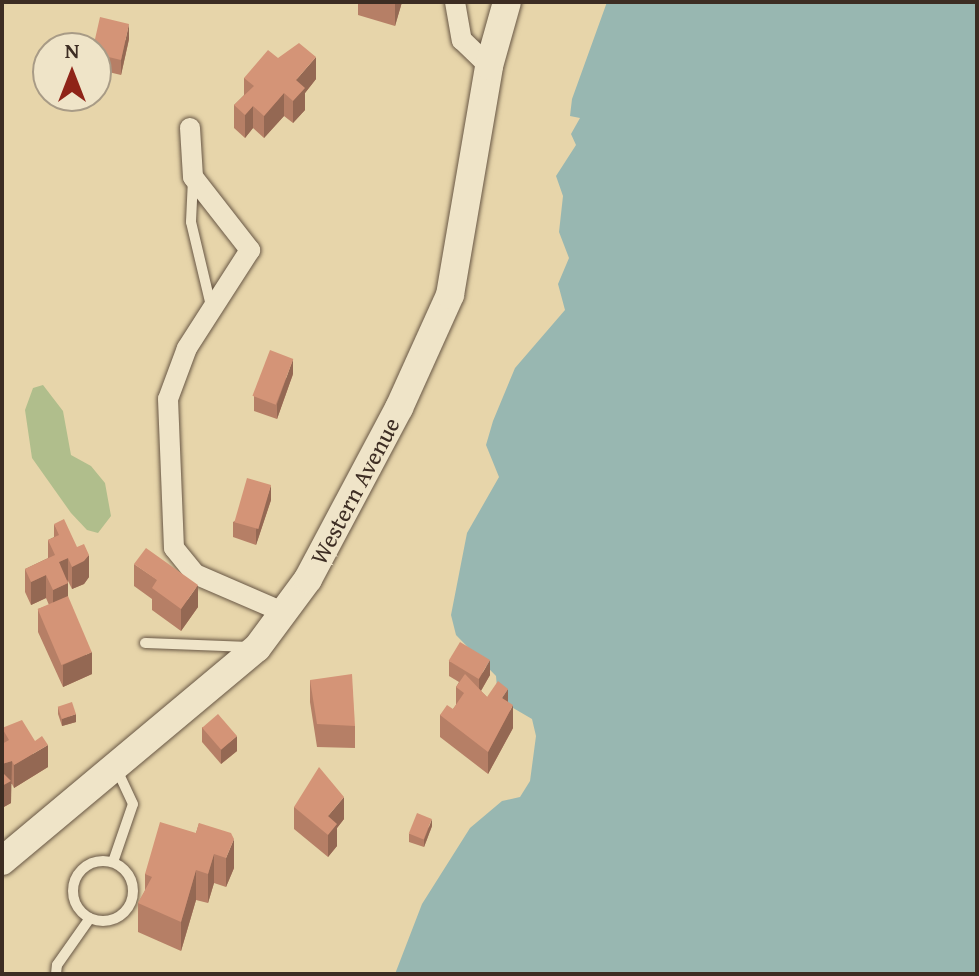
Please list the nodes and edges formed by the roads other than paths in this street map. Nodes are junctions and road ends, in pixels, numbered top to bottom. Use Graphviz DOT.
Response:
graph roads {
  1 [pos="455,2"];
  2 [pos="507,2"];
  3 [pos="489,66"];
  4 [pos="190,128"];
  5 [pos="193,177"];
  6 [pos="211,306"];
  7 [pos="285,613"];
  8 [pos="145,643"];
  9 [pos="257,648"];
  10 [pos="115,766"];
  11 [pos="2,861"];
  12 [pos="113,862"];
  13 [pos="90,918"];
  14 [pos="56,974"];
  1 -- 3 [label="street"];
  2 -- 3 [label="main road, Western Avenue"];
  3 -- 7 [label="main road, Western Avenue"];
  4 -- 5 [label="street"];
  5 -- 6 [label="lane"];
  5 -- 6 [label="street"];
  6 -- 7 [label="street"];
  7 -- 9 [label="main road, Western Avenue"];
  8 -- 9 [label="lane"];
  9 -- 10 [label="main road, Western Avenue"];
  10 -- 11 [label="main road, Western Avenue"];
  10 -- 12 [label="lane"];
  12 -- 13 [label="lane"];
  12 -- 13 [label="lane"];
  13 -- 14 [label="lane"];
}
